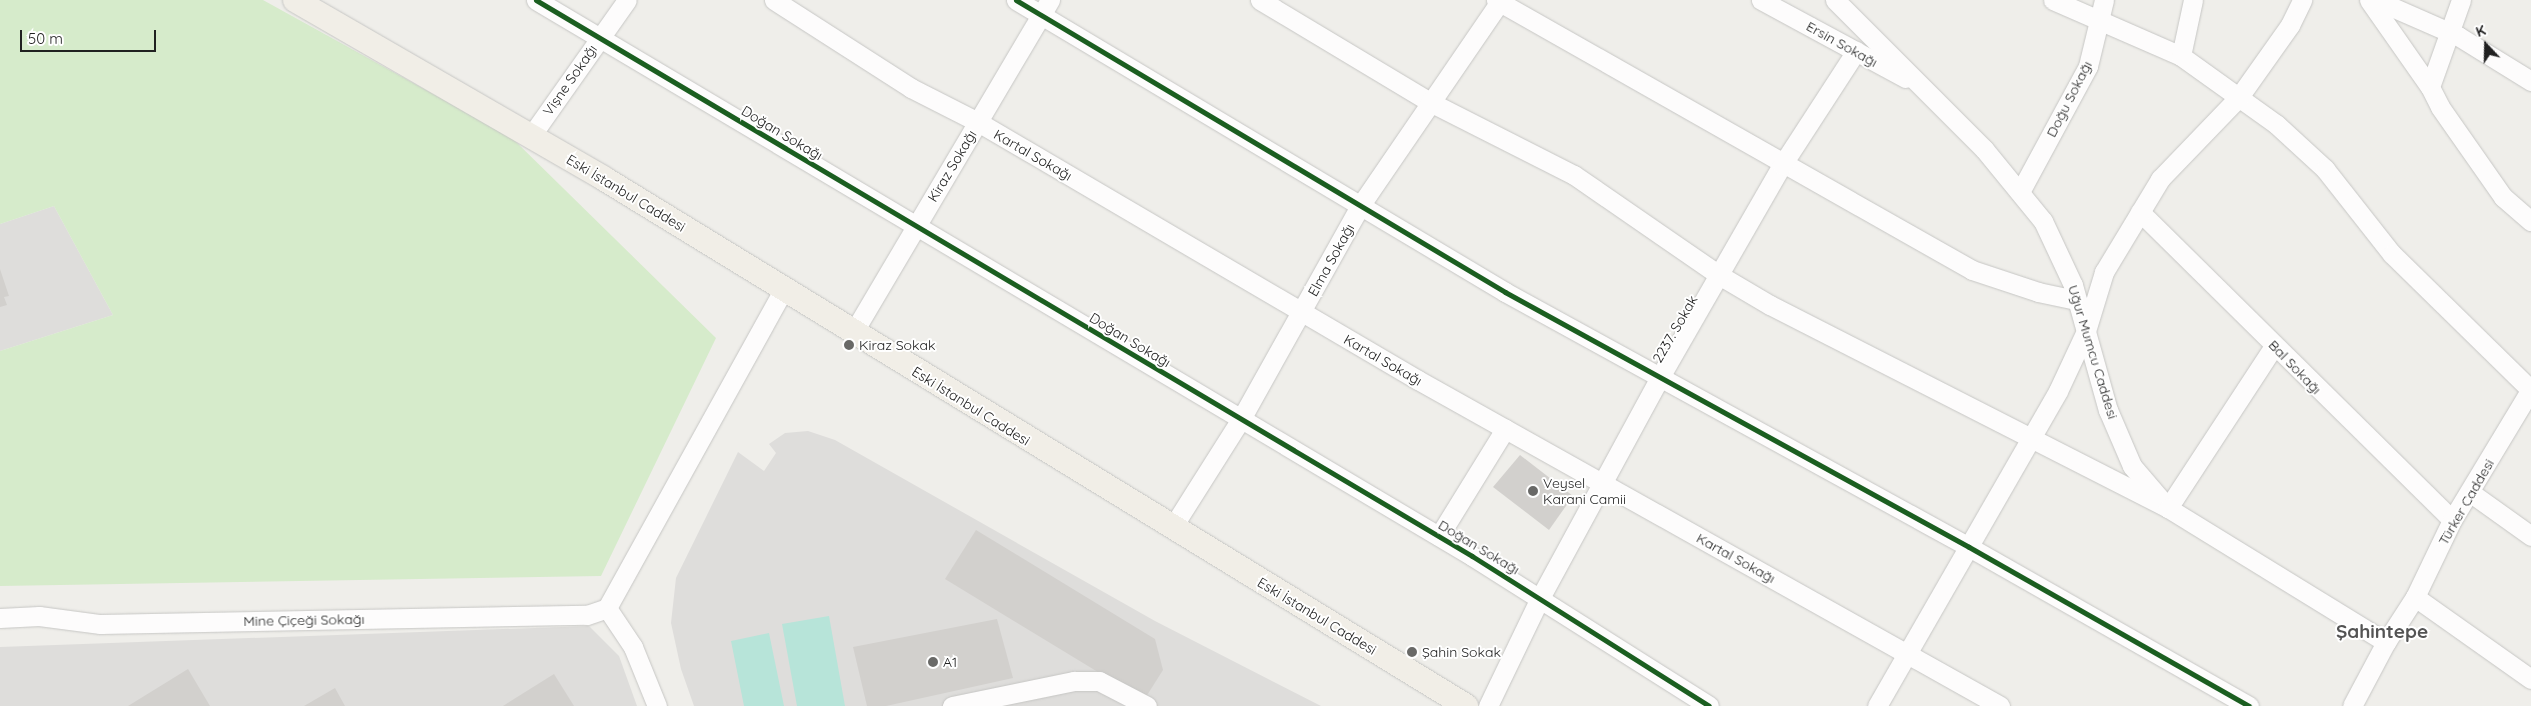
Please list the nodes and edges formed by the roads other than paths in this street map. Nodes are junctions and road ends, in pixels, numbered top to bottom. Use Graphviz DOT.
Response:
graph roads {
  1 [pos="294,0"];
  2 [pos="536,0"];
  3 [pos="627,0"];
  4 [pos="774,0"];
  5 [pos="1016,0"];
  6 [pos="1260,0"];
  7 [pos="1761,0"];
  8 [pos="1835,0"];
  9 [pos="2053,0"];
  10 [pos="2104,0"];
  11 [pos="2193,0"];
  12 [pos="2302,0"];
  13 [pos="2369,0"];
  14 [pos="2376,0"];
  15 [pos="2461,0"];
  16 [pos="1499,1"];
  17 [pos="1046,8"];
  18 [pos="2100,22"];
  19 [pos="2448,32"];
  20 [pos="601,37"];
  21 [pos="1856,51"];
  22 [pos="2181,56"];
  23 [pos="2531,81"];
  24 [pos="2430,87"];
  25 [pos="1923,88"];
  26 [pos="2239,97"];
  27 [pos="1430,102"];
  28 [pos="978,122"];
  29 [pos="531,136"];
  30 [pos="1782,165"];
  31 [pos="2020,192"];
  32 [pos="1360,206"];
  33 [pos="2140,212"];
  34 [pos="2531,221"];
  35 [pos="916,226"];
  36 [pos="1719,275"];
  37 [pos="784,290"];
  38 [pos="2077,300"];
  39 [pos="1302,312"];
  40 [pos="2086,331"];
  41 [pos="853,333"];
  42 [pos="2274,346"];
  43 [pos="1660,377"];
  44 [pos="2531,389"];
  45 [pos="1241,419"];
  46 [pos="1505,429"];
  47 [pos="2031,440"];
  48 [pos="1602,483"];
  49 [pos="2471,493"];
  50 [pos="2168,508"];
  51 [pos="2452,520"];
  52 [pos="1172,528"];
  53 [pos="1439,536"];
  54 [pos="2531,536"];
  55 [pos="1970,547"];
  56 [pos="2415,597"];
  57 [pos="1540,598"];
  58 [pos="607,608"];
  59 [pos="0,618"];
  60 [pos="2386,642"];
  61 [pos="1908,655"];
  62 [pos="2531,678"];
  63 [pos="657,706"];
  64 [pos="952,706"];
  65 [pos="1147,706"];
  66 [pos="1466,706"];
  67 [pos="1488,706"];
  68 [pos="1709,706"];
  69 [pos="1877,706"];
  70 [pos="2000,706"];
  71 [pos="2249,706"];
  72 [pos="2352,706"];
  1 -- 29 [label="main road, Eski İstanbul Caddesi"];
  2 -- 20 [label="street, Doğan Sokağı"];
  3 -- 20 [label="street, Vişne Sokağı"];
  4 -- 28 [label="street, Kartal Sokağı"];
  5 -- 17 [label="street"];
  6 -- 27 [label="street"];
  7 -- 21 [label="street, Ersin Sokağı"];
  8 -- 25 [label="street, Uğur Mumcu Caddesi"];
  9 -- 18 [label="street"];
  10 -- 18 [label="street, Doğu Sokağı"];
  11 -- 22 [label="street"];
  12 -- 26 [label="street"];
  13 -- 24 [label="street"];
  14 -- 19 [label="street"];
  15 -- 19 [label="street"];
  16 -- 27 [label="street, Elma Sokağı"];
  16 -- 30 [label="street"];
  17 -- 28 [label="street, Kiraz Sokağı"];
  17 -- 32 [label="street"];
  18 -- 22 [label="street"];
  18 -- 31 [label="street, Doğu Sokağı"];
  19 -- 23 [label="street"];
  19 -- 24 [label="street"];
  20 -- 29 [label="street, Vişne Sokağı"];
  20 -- 35 [label="street, Doğan Sokağı"];
  21 -- 25 [label="street, Ersin Sokağı"];
  21 -- 30 [label="street, 2237. Sokak"];
  22 -- 26 [label="street"];
  24 -- 34 [label="street"];
  25 -- 31 [label="street, Uğur Mumcu Caddesi"];
  26 -- 33 [label="street"];
  26 -- 44 [label="street"];
  27 -- 32 [label="street, Elma Sokağı"];
  27 -- 36 [label="street"];
  28 -- 35 [label="street, Kiraz Sokağı"];
  28 -- 39 [label="street, Kartal Sokağı"];
  29 -- 37 [label="main road, Eski İstanbul Caddesi"];
  30 -- 36 [label="street, 2237. Sokak"];
  30 -- 38 [label="street"];
  31 -- 38 [label="street, Uğur Mumcu Caddesi"];
  32 -- 39 [label="street, Elma Sokağı"];
  32 -- 43 [label="street"];
  33 -- 40 [label="street"];
  33 -- 42 [label="street, Bal Sokağı"];
  35 -- 41 [label="street, Kiraz Sokağı"];
  35 -- 45 [label="street, Doğan Sokağı"];
  36 -- 43 [label="street, 2237. Sokak"];
  36 -- 47 [label="street"];
  37 -- 41 [label="main road, Eski İstanbul Caddesi"];
  37 -- 58 [label="street"];
  38 -- 40 [label="street, Uğur Mumcu Caddesi"];
  39 -- 45 [label="street, Elma Sokağı"];
  39 -- 46 [label="street, Kartal Sokağı"];
  40 -- 47 [label="street"];
  40 -- 50 [label="street, Uğur Mumcu Caddesi"];
  41 -- 52 [label="main road, Eski İstanbul Caddesi"];
  42 -- 50 [label="street"];
  42 -- 51 [label="street, Bal Sokağı"];
  43 -- 48 [label="street, 2237. Sokak"];
  43 -- 55 [label="street"];
  44 -- 49 [label="street, Türker Caddesi"];
  45 -- 52 [label="street, Elma Sokağı"];
  45 -- 53 [label="street, Doğan Sokağı"];
  46 -- 48 [label="street, Kartal Sokağı"];
  46 -- 53 [label="street"];
  47 -- 50 [label="street"];
  47 -- 55 [label="street"];
  48 -- 57 [label="street, 2237. Sokak"];
  48 -- 61 [label="street, Kartal Sokağı"];
  49 -- 51 [label="street, Türker Caddesi"];
  49 -- 54 [label="street"];
  50 -- 60 [label="street, Uğur Mumcu Caddesi"];
  51 -- 56 [label="street, Türker Caddesi"];
  52 -- 66 [label="main road, Eski İstanbul Caddesi"];
  53 -- 57 [label="street, Doğan Sokağı"];
  55 -- 61 [label="street"];
  55 -- 71 [label="street"];
  56 -- 60 [label="street, Türker Caddesi"];
  56 -- 62 [label="street"];
  57 -- 67 [label="street, 2237. Sokak"];
  57 -- 68 [label="street, Doğan Sokağı"];
  58 -- 59 [label="street, Mine Çiçeği Sokağı"];
  58 -- 63 [label="street"];
  60 -- 72 [label="street"];
  61 -- 69 [label="street"];
  61 -- 70 [label="street, Kartal Sokağı"];
  64 -- 65 [label="street"];
}
